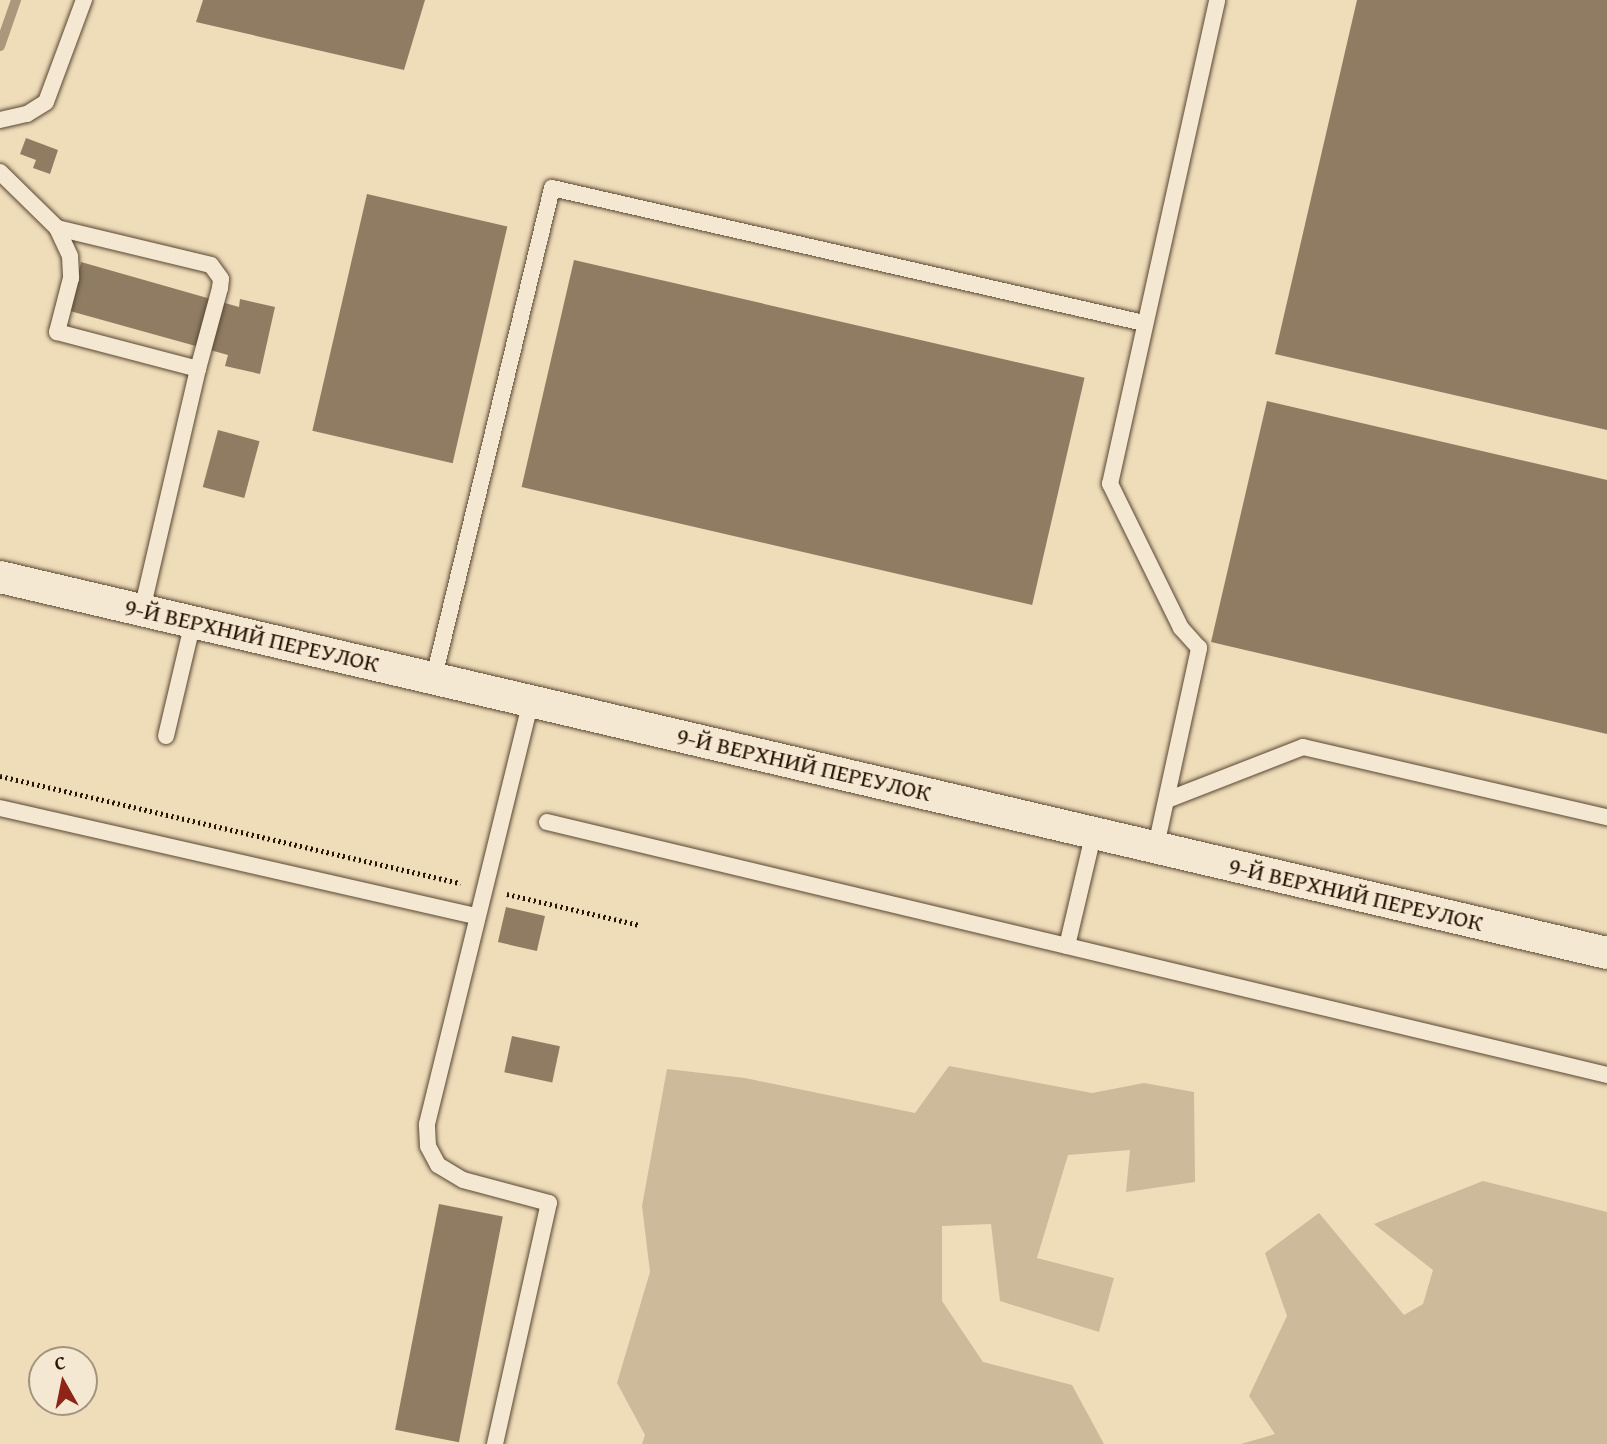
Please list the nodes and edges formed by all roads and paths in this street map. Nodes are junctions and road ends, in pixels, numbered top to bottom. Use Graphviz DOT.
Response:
graph roads {
  1 [pos="84,0"];
  2 [pos="1217,0"];
  3 [pos="0,120"];
  4 [pos="0,172"];
  5 [pos="57,228"];
  6 [pos="1144,323"];
  7 [pos="198,369"];
  8 [pos="0,577"];
  9 [pos="142,610"];
  10 [pos="193,622"];
  11 [pos="434,677"];
  12 [pos="531,700"];
  13 [pos="166,736"];
  14 [pos="0,776"];
  15 [pos="1167,800"];
  16 [pos="0,808"];
  17 [pos="1607,817"];
  18 [pos="547,822"];
  19 [pos="1094,832"];
  20 [pos="1156,846"];
  21 [pos="484,888"];
  22 [pos="477,916"];
  23 [pos="639,925"];
  24 [pos="1067,946"];
  25 [pos="1607,953"];
  26 [pos="1607,1075"];
  27 [pos="495,1444"];
  1 -- 3 [label="lane"];
  2 -- 6 [label="lane"];
  4 -- 5 [label="lane"];
  5 -- 7 [label="lane"];
  5 -- 7 [label="lane"];
  6 -- 11 [label="lane"];
  6 -- 15 [label="lane"];
  7 -- 9 [label="lane"];
  8 -- 9 [label="street, 9-Й ВЕРХНИЙ ПЕРЕУЛОК"];
  9 -- 10 [label="street, 9-Й ВЕРХНИЙ ПЕРЕУЛОК"];
  10 -- 11 [label="street, 9-Й ВЕРХНИЙ ПЕРЕУЛОК"];
  10 -- 13 [label="lane"];
  11 -- 12 [label="street, 9-Й ВЕРХНИЙ ПЕРЕУЛОК"];
  12 -- 19 [label="street, 9-Й ВЕРХНИЙ ПЕРЕУЛОК"];
  12 -- 21 [label="lane"];
  14 -- 21 [label="path"];
  15 -- 17 [label="lane"];
  15 -- 20 [label="lane"];
  16 -- 22 [label="lane"];
  18 -- 24 [label="lane"];
  19 -- 20 [label="street, 9-Й ВЕРХНИЙ ПЕРЕУЛОК"];
  19 -- 24 [label="lane"];
  20 -- 25 [label="street, 9-Й ВЕРХНИЙ ПЕРЕУЛОК"];
  21 -- 22 [label="lane"];
  21 -- 23 [label="path"];
  22 -- 27 [label="lane"];
  24 -- 26 [label="lane"];
}
